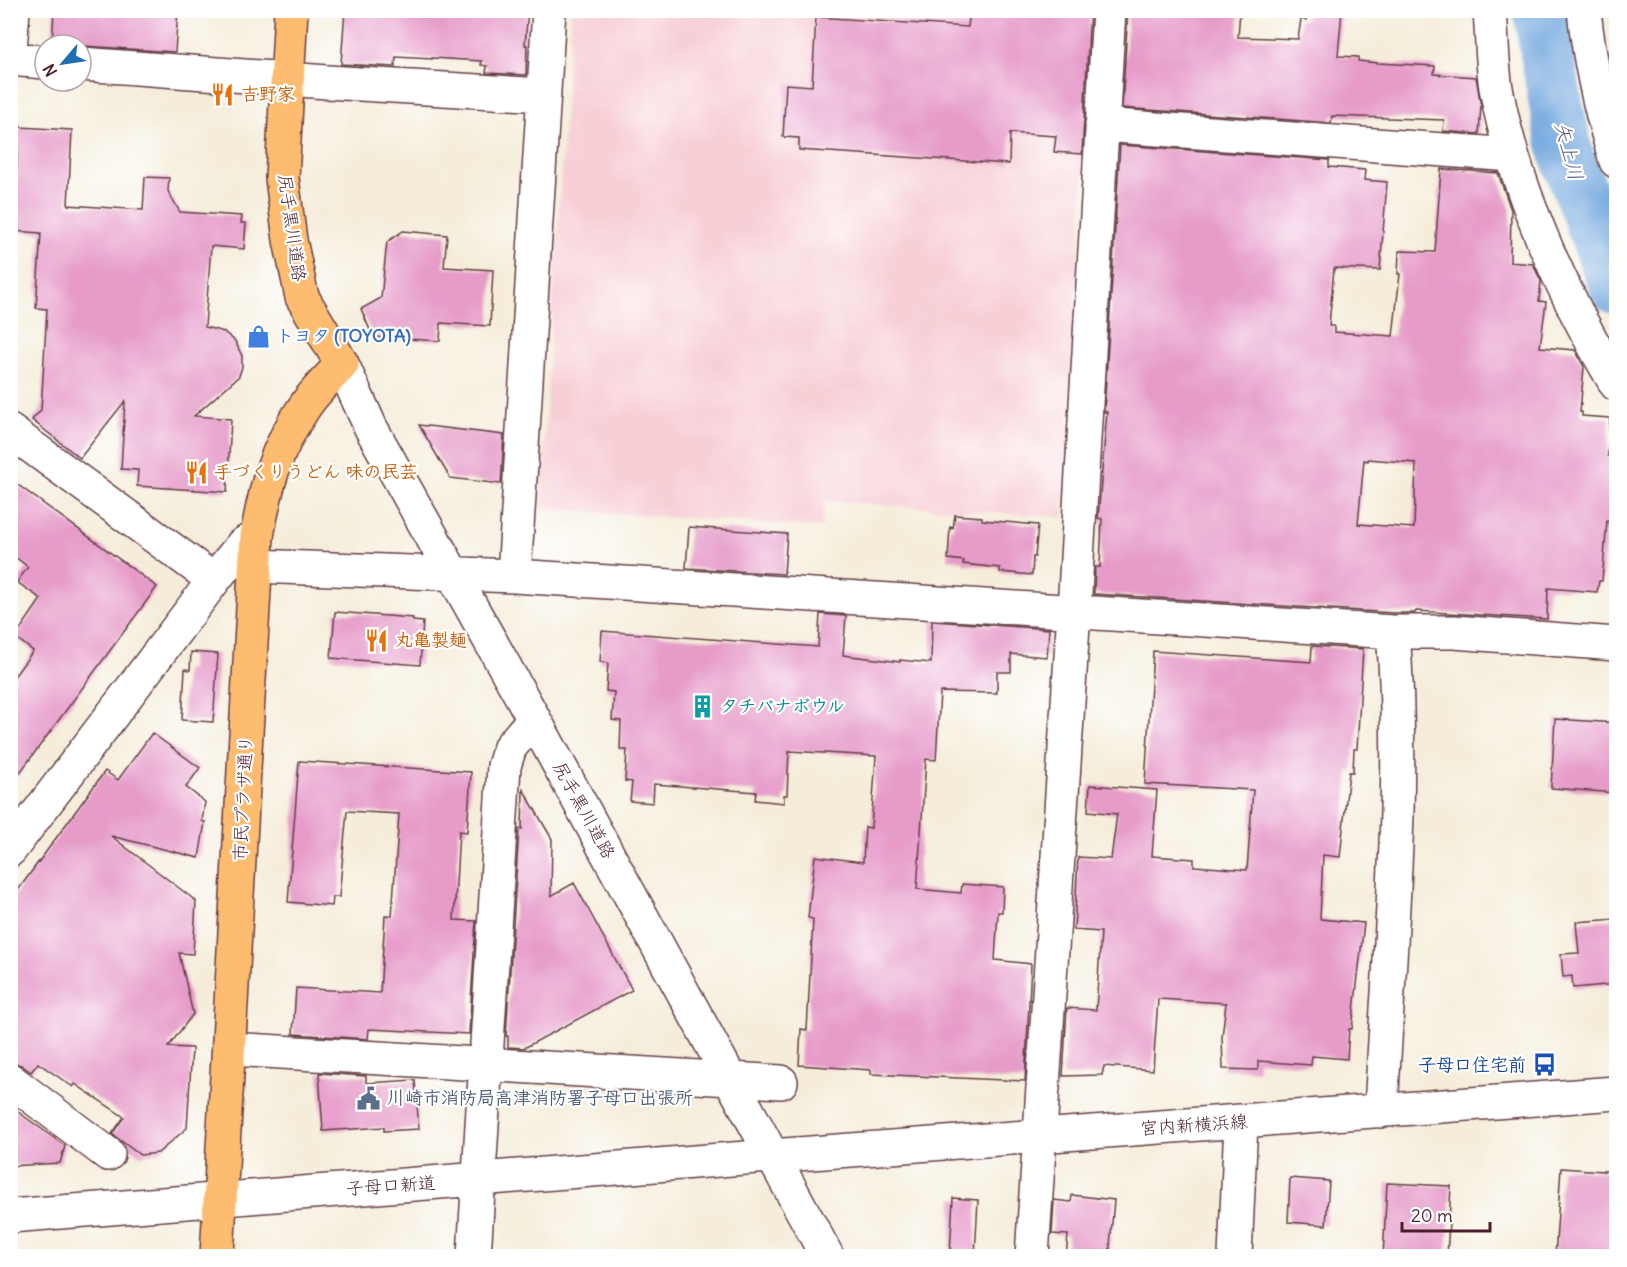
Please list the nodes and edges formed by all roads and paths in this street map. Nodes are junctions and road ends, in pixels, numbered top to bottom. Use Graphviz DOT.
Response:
graph roads {
  1 [pos="13,10"];
  2 [pos="291,10"];
  3 [pos="311,10"];
  4 [pos="549,10"];
  5 [pos="1109,10"];
  6 [pos="1490,10"];
  7 [pos="1584,10"];
  8 [pos="10,50"];
  9 [pos="10,59"];
  10 [pos="33,61"];
  11 [pos="93,65"];
  12 [pos="296,80"];
  13 [pos="544,95"];
  14 [pos="1102,125"];
  15 [pos="1511,151"];
  16 [pos="1617,161"];
  17 [pos="342,364"];
  18 [pos="1617,384"];
  19 [pos="10,431"];
  20 [pos="256,551"];
  21 [pos="452,573"];
  22 [pos="514,576"];
  23 [pos="214,580"];
  24 [pos="1074,610"];
  25 [pos="1393,632"];
  26 [pos="1617,644"];
  27 [pos="534,719"];
  28 [pos="10,850"];
  29 [pos="230,1049"];
  30 [pos="486,1064"];
  31 [pos="730,1079"];
  32 [pos="10,1080"];
  33 [pos="781,1082"];
  34 [pos="1617,1093"];
  35 [pos="1381,1111"];
  36 [pos="1241,1122"];
  37 [pos="1041,1136"];
  38 [pos="108,1154"];
  39 [pos="771,1156"];
  40 [pos="478,1179"];
  41 [pos="220,1199"];
  42 [pos="10,1216"];
  43 [pos="217,1257"];
  44 [pos="474,1257"];
  45 [pos="827,1257"];
  46 [pos="1032,1257"];
  47 [pos="1234,1257"];
  1 -- 8 [label="street"];
  2 -- 12 [label="main road, 尻手黒川道路"];
  3 -- 12 [label="main road, 尻手黒川道路"];
  4 -- 13 [label="street"];
  5 -- 14 [label="street"];
  6 -- 15 [label="street"];
  7 -- 16 [label="street"];
  9 -- 10 [label="street"];
  11 -- 12 [label="street"];
  12 -- 13 [label="street"];
  12 -- 17 [label="main road, 尻手黒川道路"];
  13 -- 22 [label="street"];
  14 -- 15 [label="street"];
  14 -- 24 [label="street"];
  15 -- 18 [label="street"];
  17 -- 20 [label="main road, 市民プラザ通り"];
  17 -- 21 [label="street, 尻手黒川道路"];
  19 -- 23 [label="street"];
  20 -- 21 [label="street"];
  20 -- 23 [label="street"];
  20 -- 29 [label="main road, 市民プラザ通り"];
  21 -- 22 [label="street"];
  21 -- 27 [label="street, 尻手黒川道路"];
  22 -- 24 [label="street"];
  23 -- 28 [label="street"];
  24 -- 25 [label="street"];
  24 -- 37 [label="street"];
  25 -- 26 [label="street"];
  25 -- 35 [label="street"];
  27 -- 30 [label="street"];
  27 -- 31 [label="street, 尻手黒川道路"];
  29 -- 30 [label="street"];
  29 -- 41 [label="main road, 市民プラザ通り"];
  30 -- 31 [label="street"];
  30 -- 40 [label="street"];
  31 -- 33 [label="street"];
  31 -- 39 [label="street, 尻手黒川道路"];
  32 -- 38 [label="street"];
  34 -- 35 [label="street, 宮内新横浜線"];
  35 -- 36 [label="street, 宮内新横浜線"];
  36 -- 37 [label="street, 宮内新横浜線"];
  36 -- 47 [label="street"];
  37 -- 39 [label="street, 宮内新横浜線"];
  37 -- 46 [label="street"];
  39 -- 40 [label="street, 子母口新道"];
  39 -- 45 [label="street, 尻手黒川道路"];
  40 -- 41 [label="street, 子母口新道"];
  40 -- 44 [label="street"];
  41 -- 42 [label="street, 子母口新道"];
  41 -- 43 [label="main road, 市民プラザ通り"];
}
